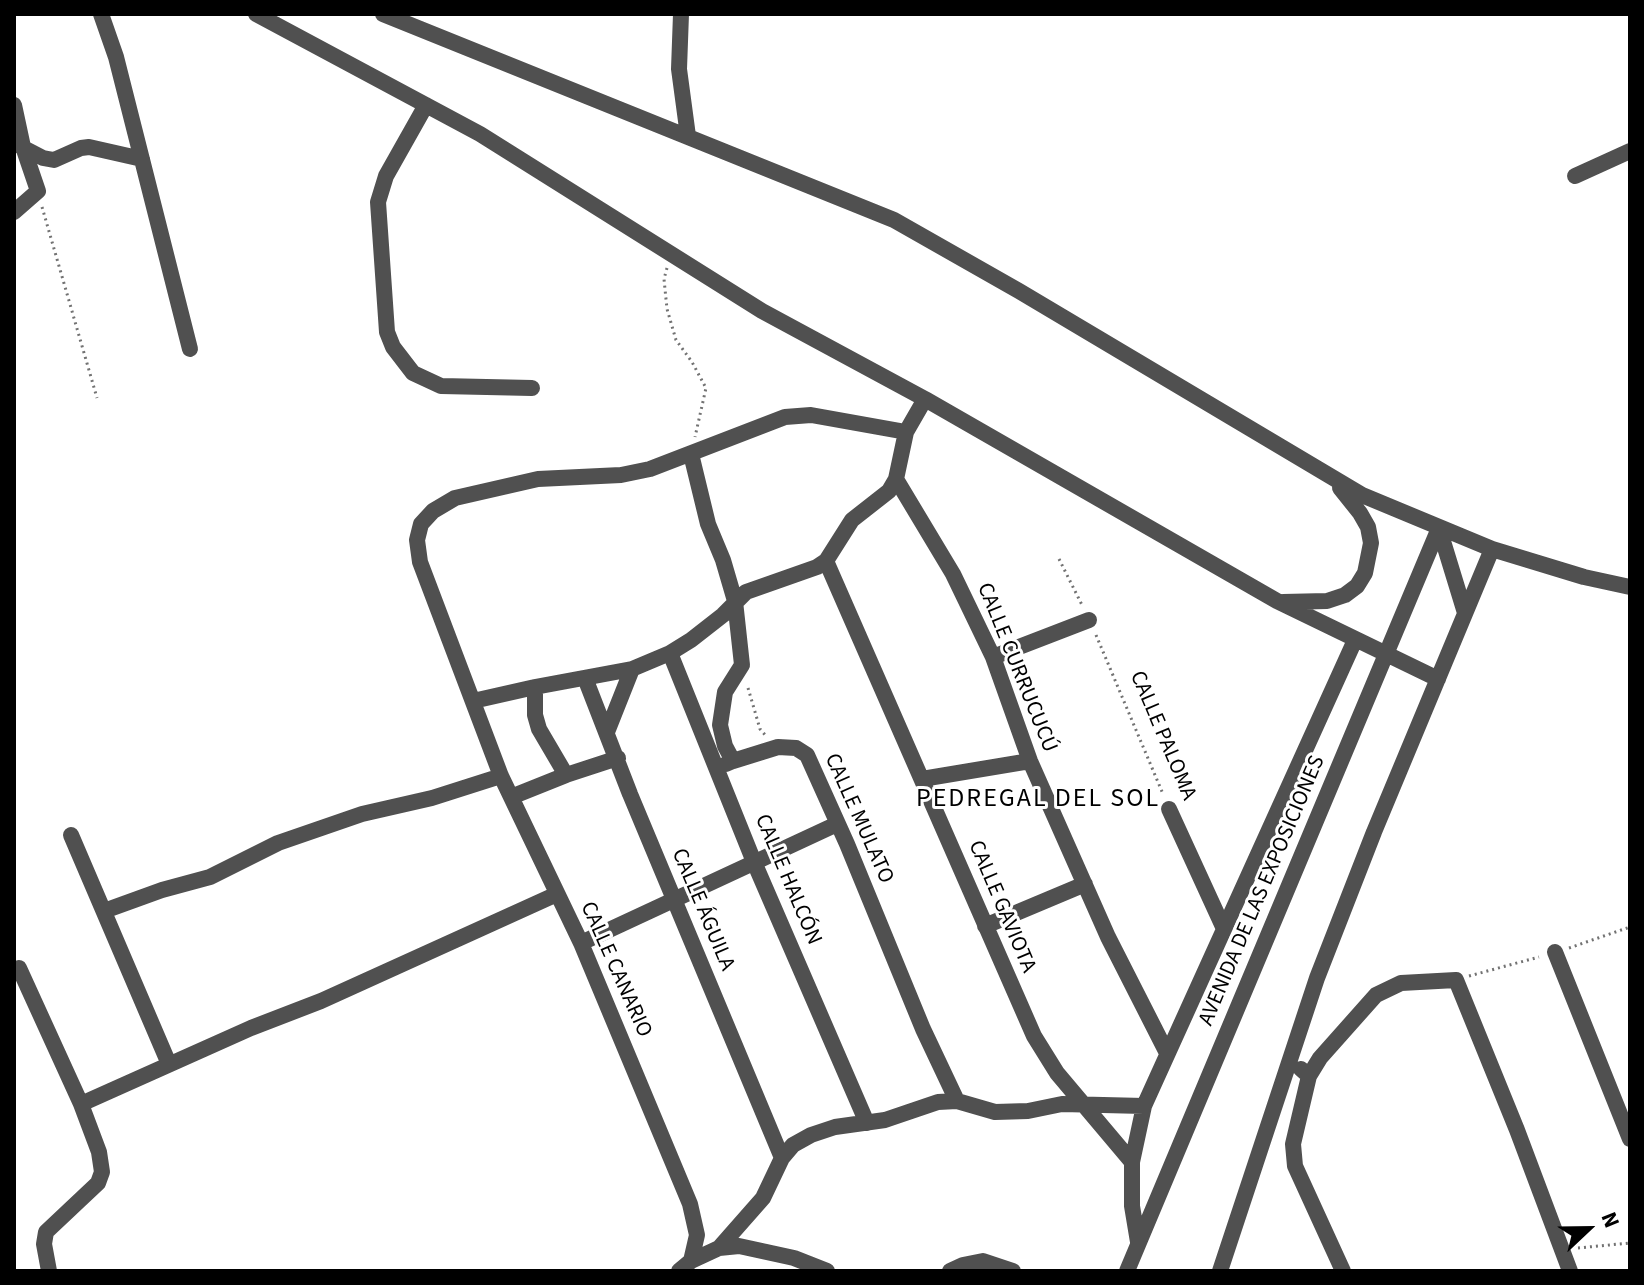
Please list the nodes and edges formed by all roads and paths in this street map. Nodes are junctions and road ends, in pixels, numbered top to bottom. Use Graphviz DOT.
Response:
graph roads {
  1 [pos="101,14"];
  2 [pos="256,14"];
  3 [pos="383,14"];
  4 [pos="681,14"];
  5 [pos="14,105"];
  6 [pos="426,105"];
  7 [pos="688,136"];
  8 [pos="18,145"];
  9 [pos="1630,151"];
  10 [pos="142,159"];
  11 [pos="1575,176"];
  12 [pos="38,191"];
  13 [pos="14,212"];
  14 [pos="670,253"];
  15 [pos="190,349"];
  16 [pos="532,388"];
  17 [pos="97,398"];
  18 [pos="925,399"];
  19 [pos="906,432"];
  20 [pos="691,454"];
  21 [pos="1330,478"];
  22 [pos="896,479"];
  23 [pos="1439,528"];
  24 [pos="1492,549"];
  25 [pos="1059,559"];
  26 [pos="826,561"];
  27 [pos="1630,587"];
  28 [pos="735,601"];
  29 [pos="1277,601"];
  30 [pos="1465,613"];
  31 [pos="1089,620"];
  32 [pos="1355,640"];
  33 [pos="670,653"];
  34 [pos="1387,656"];
  35 [pos="993,657"];
  36 [pos="742,665"];
  37 [pos="632,669"];
  38 [pos="585,678"];
  39 [pos="1438,679"];
  40 [pos="535,687"];
  41 [pos="473,701"];
  42 [pos="607,732"];
  43 [pos="778,747"];
  44 [pos="618,758"];
  45 [pos="733,761"];
  46 [pos="1030,761"];
  47 [pos="716,768"];
  48 [pos="566,775"];
  49 [pos="501,776"];
  50 [pos="922,779"];
  51 [pos="511,797"];
  52 [pos="1169,809"];
  53 [pos="837,824"];
  54 [pos="71,835"];
  55 [pos="754,862"];
  56 [pos="1085,884"];
  57 [pos="557,894"];
  58 [pos="674,899"];
  59 [pos="104,911"];
  60 [pos="985,926"];
  61 [pos="1224,929"];
  62 [pos="581,943"];
  63 [pos="1555,952"];
  64 [pos="19,968"];
  65 [pos="1167,1053"];
  66 [pos="1290,1061"];
  67 [pos="169,1064"];
  68 [pos="1309,1076"];
  69 [pos="957,1101"];
  70 [pos="81,1104"];
  71 [pos="1084,1105"];
  72 [pos="1144,1106"];
  73 [pos="867,1123"];
  74 [pos="1630,1139"];
  75 [pos="782,1158"];
  76 [pos="1132,1162"];
  77 [pos="1139,1243"];
  78 [pos="1630,1243"];
  79 [pos="719,1248"];
  80 [pos="1563,1250"];
  81 [pos="685,1266"];
  82 [pos="49,1271"];
  83 [pos="827,1271"];
  84 [pos="950,1271"];
  85 [pos="1013,1271"];
  86 [pos="1127,1271"];
  87 [pos="1220,1271"];
  88 [pos="1343,1271"];
  89 [pos="1570,1271"];
  1 -- 10 [label="street"];
  2 -- 6 [label="street"];
  3 -- 7 [label="street"];
  4 -- 7 [label="street"];
  5 -- 8 [label="street"];
  6 -- 14 [label="street"];
  6 -- 16 [label="street"];
  7 -- 21 [label="street"];
  8 -- 10 [label="street"];
  8 -- 12 [label="street"];
  9 -- 11 [label="street"];
  10 -- 15 [label="street"];
  12 -- 13 [label="street"];
  12 -- 17 [label="path"];
  14 -- 18 [label="street"];
  14 -- 20 [label="path"];
  18 -- 19 [label="street"];
  18 -- 29 [label="street"];
  19 -- 20 [label="street"];
  19 -- 22 [label="street"];
  20 -- 28 [label="street"];
  20 -- 41 [label="street, CALLE CANARIO"];
  21 -- 23 [label="street"];
  21 -- 29 [label="street"];
  22 -- 26 [label="street"];
  22 -- 35 [label="street, CALLE CURRUCUCÚ"];
  23 -- 24 [label="street"];
  23 -- 30 [label="street"];
  23 -- 34 [label="street, AVENIDA DE LAS EXPOSICIONES"];
  24 -- 27 [label="street"];
  24 -- 30 [label="street"];
  25 -- 31 [label="path, CALLE PALOMA"];
  26 -- 28 [label="street"];
  26 -- 50 [label="street, CALLE GAVIOTA"];
  28 -- 33 [label="street"];
  28 -- 36 [label="street"];
  29 -- 32 [label="street"];
  30 -- 39 [label="street"];
  31 -- 35 [label="street"];
  31 -- 52 [label="path, CALLE PALOMA"];
  32 -- 34 [label="street"];
  32 -- 61 [label="street"];
  33 -- 37 [label="street"];
  33 -- 47 [label="street, CALLE HALCÓN"];
  34 -- 39 [label="street"];
  34 -- 77 [label="street, AVENIDA DE LAS EXPOSICIONES"];
  35 -- 46 [label="street, CALLE CURRUCUCÚ"];
  36 -- 43 [label="path"];
  36 -- 45 [label="street"];
  37 -- 38 [label="street"];
  37 -- 42 [label="street"];
  38 -- 40 [label="street"];
  38 -- 42 [label="street, CALLE ÁGUILA"];
  39 -- 66 [label="street"];
  40 -- 41 [label="street"];
  40 -- 48 [label="street"];
  41 -- 49 [label="street, CALLE CANARIO"];
  42 -- 44 [label="street, CALLE ÁGUILA"];
  43 -- 45 [label="street"];
  43 -- 53 [label="street, CALLE MULATO"];
  44 -- 48 [label="street"];
  44 -- 58 [label="street, CALLE ÁGUILA"];
  45 -- 47 [label="street"];
  46 -- 50 [label="street"];
  46 -- 56 [label="street, CALLE CURRUCUCÚ"];
  47 -- 55 [label="street, CALLE HALCÓN"];
  48 -- 51 [label="street"];
  49 -- 51 [label="street, CALLE CANARIO"];
  49 -- 59 [label="street"];
  50 -- 60 [label="street, CALLE GAVIOTA"];
  51 -- 57 [label="street, CALLE CANARIO"];
  52 -- 61 [label="street, CALLE PALOMA"];
  53 -- 55 [label="street"];
  53 -- 69 [label="street, CALLE MULATO"];
  54 -- 59 [label="street"];
  55 -- 58 [label="street"];
  55 -- 73 [label="street, CALLE HALCÓN"];
  56 -- 60 [label="street"];
  56 -- 65 [label="street, CALLE CURRUCUCÚ"];
  57 -- 62 [label="street, CALLE CANARIO"];
  57 -- 67 [label="street"];
  58 -- 62 [label="street"];
  58 -- 75 [label="street, CALLE ÁGUILA"];
  59 -- 67 [label="street"];
  60 -- 71 [label="street, CALLE GAVIOTA"];
  61 -- 65 [label="street"];
  62 -- 81 [label="street, CALLE CANARIO"];
  63 -- 74 [label="street"];
  64 -- 70 [label="street"];
  65 -- 72 [label="street"];
  66 -- 68 [label="street"];
  66 -- 87 [label="street"];
  67 -- 70 [label="street"];
  68 -- 80 [label="street"];
  68 -- 88 [label="street"];
  69 -- 71 [label="street"];
  69 -- 73 [label="street"];
  70 -- 82 [label="street"];
  71 -- 72 [label="street"];
  71 -- 76 [label="street, CALLE GAVIOTA"];
  72 -- 76 [label="street"];
  73 -- 75 [label="street"];
  75 -- 79 [label="street"];
  76 -- 77 [label="street"];
  77 -- 86 [label="street, AVENIDA DE LAS EXPOSICIONES"];
  78 -- 80 [label="path"];
  79 -- 81 [label="street"];
  79 -- 83 [label="street"];
  80 -- 89 [label="street"];
  84 -- 85 [label="street"];
}
